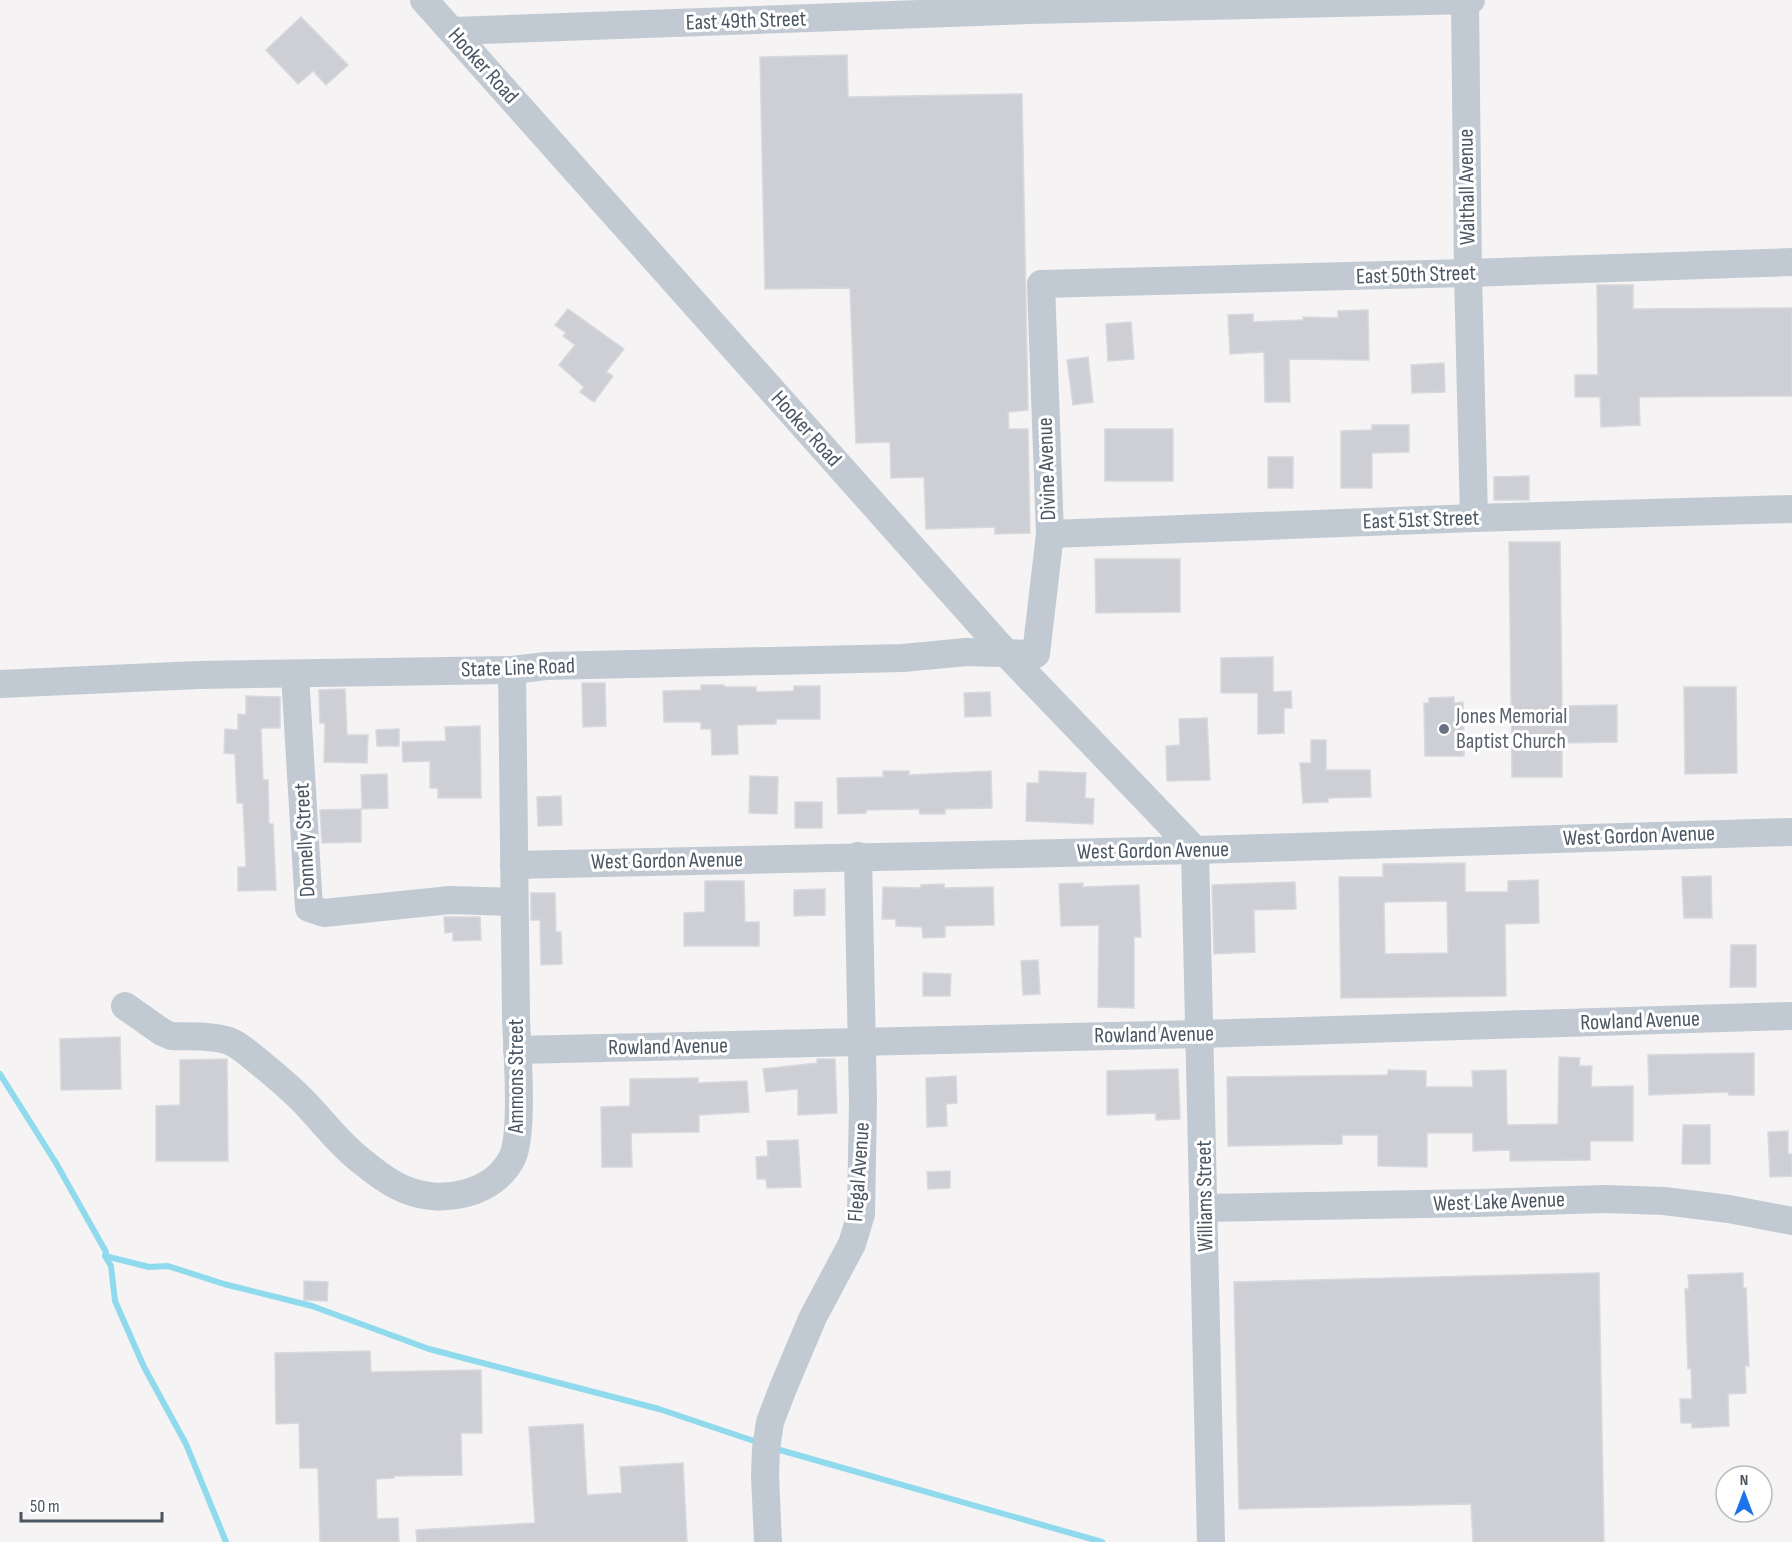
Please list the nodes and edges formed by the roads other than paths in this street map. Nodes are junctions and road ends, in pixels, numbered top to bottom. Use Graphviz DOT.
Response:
graph roads {
  1 [pos="424,0"];
  2 [pos="1466,0"];
  3 [pos="1471,0"];
  4 [pos="1043,5"];
  5 [pos="452,31"];
  6 [pos="1792,262"];
  7 [pos="1468,273"];
  8 [pos="1041,284"];
  9 [pos="1792,509"];
  10 [pos="1474,518"];
  11 [pos="1050,534"];
  12 [pos="1006,653"];
  13 [pos="1036,654"];
  14 [pos="512,670"];
  15 [pos="295,674"];
  16 [pos="0,684"];
  17 [pos="1792,832"];
  18 [pos="1195,850"];
  19 [pos="858,856"];
  20 [pos="514,865"];
  21 [pos="514,902"];
  22 [pos="125,1006"];
  23 [pos="1792,1016"];
  24 [pos="1201,1034"];
  25 [pos="862,1042"];
  26 [pos="517,1050"];
  27 [pos="1205,1208"];
  28 [pos="1792,1221"];
  29 [pos="768,1542"];
  30 [pos="1211,1542"];
  1 -- 5 [label="street, Hooker Road"];
  2 -- 3 [label="street, East 49th Street"];
  2 -- 4 [label="street, East 49th Street"];
  2 -- 7 [label="street, Walthall Avenue"];
  4 -- 5 [label="street, East 49th Street"];
  5 -- 12 [label="street, Hooker Road"];
  6 -- 7 [label="street, East 50th Street"];
  7 -- 8 [label="street, East 50th Street"];
  7 -- 10 [label="street, Walthall Avenue"];
  8 -- 11 [label="street, Divine Avenue"];
  9 -- 10 [label="street, East 51st Street"];
  10 -- 11 [label="street, East 51st Street"];
  11 -- 13 [label="street, Divine Avenue"];
  12 -- 13 [label="street, State Line Road"];
  12 -- 14 [label="street, State Line Road"];
  12 -- 18 [label="street, Hooker Road"];
  14 -- 15 [label="street, State Line Road"];
  14 -- 20 [label="street, Ammons Street"];
  15 -- 16 [label="street, State Line Road"];
  15 -- 21 [label="street, Donnelly Street"];
  17 -- 18 [label="street, West Gordon Avenue"];
  18 -- 19 [label="street, West Gordon Avenue"];
  18 -- 24 [label="street, Williams Street"];
  19 -- 20 [label="street, West Gordon Avenue"];
  19 -- 25 [label="street, Flegal Avenue"];
  20 -- 21 [label="street, Ammons Street"];
  21 -- 26 [label="street, Ammons Street"];
  22 -- 26 [label="street, Ammons Street"];
  23 -- 24 [label="street, Rowland Avenue"];
  24 -- 25 [label="street, Rowland Avenue"];
  24 -- 27 [label="street, Williams Street"];
  25 -- 26 [label="street, Rowland Avenue"];
  25 -- 29 [label="street, Flegal Avenue"];
  27 -- 28 [label="street, West Lake Avenue"];
  27 -- 30 [label="street, Williams Street"];
}
